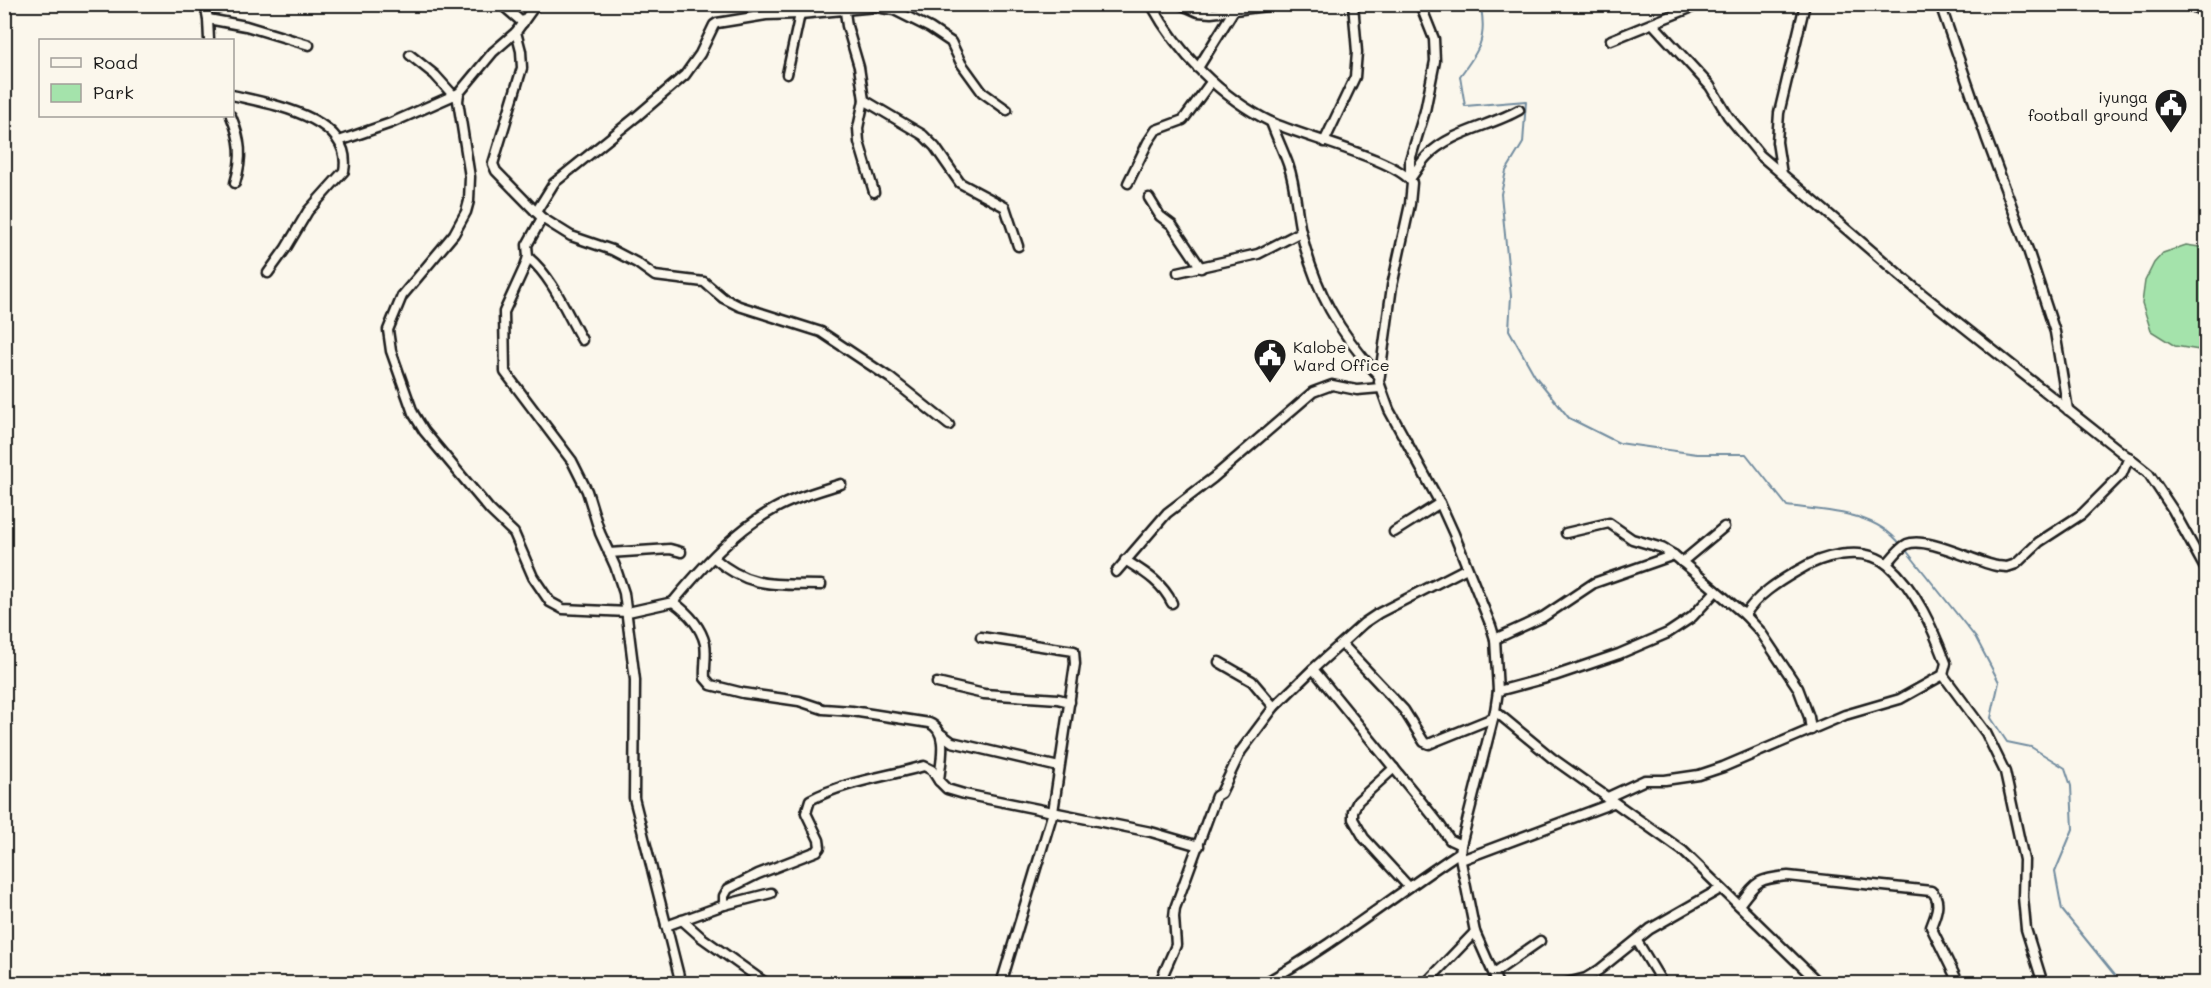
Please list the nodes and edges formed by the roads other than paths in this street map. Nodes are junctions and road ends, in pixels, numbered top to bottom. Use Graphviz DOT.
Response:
graph roads {
  1 [pos="205,4"];
  2 [pos="501,4"];
  3 [pos="536,4"];
  4 [pos="1151,4"];
  5 [pos="1180,4"];
  6 [pos="1282,4"];
  7 [pos="1353,4"];
  8 [pos="1420,4"];
  9 [pos="1700,4"];
  10 [pos="1805,4"];
  11 [pos="1940,4"];
  12 [pos="2186,4"];
  13 [pos="844,7"];
  14 [pos="1234,10"];
  15 [pos="2206,12"];
  16 [pos="800,14"];
  17 [pos="208,19"];
  18 [pos="523,23"];
  19 [pos="1653,24"];
  20 [pos="516,32"];
  21 [pos="209,39"];
  22 [pos="1611,40"];
  23 [pos="309,45"];
  24 [pos="410,55"];
  25 [pos="1198,68"];
  26 [pos="787,74"];
  27 [pos="1211,82"];
  28 [pos="456,94"];
  29 [pos="234,95"];
  30 [pos="864,100"];
  31 [pos="1007,110"];
  32 [pos="1519,110"];
  33 [pos="231,117"];
  34 [pos="1270,122"];
  35 [pos="339,141"];
  36 [pos="1324,142"];
  37 [pos="1782,174"];
  38 [pos="1410,179"];
  39 [pos="235,183"];
  40 [pos="1128,183"];
  41 [pos="874,192"];
  42 [pos="1149,198"];
  43 [pos="539,215"];
  44 [pos="1301,232"];
  45 [pos="1018,246"];
  46 [pos="528,257"];
  47 [pos="1201,268"];
  48 [pos="1178,272"];
  49 [pos="268,273"];
  50 [pos="582,340"];
  51 [pos="1378,376"];
  52 [pos="1380,388"];
  53 [pos="2068,410"];
  54 [pos="950,425"];
  55 [pos="2128,457"];
  56 [pos="841,484"];
  57 [pos="1440,503"];
  58 [pos="1724,527"];
  59 [pos="1394,532"];
  60 [pos="1566,533"];
  61 [pos="681,552"];
  62 [pos="609,553"];
  63 [pos="1674,555"];
  64 [pos="714,558"];
  65 [pos="1125,560"];
  66 [pos="1682,562"];
  67 [pos="1887,564"];
  68 [pos="1467,568"];
  69 [pos="2206,570"];
  70 [pos="1116,572"];
  71 [pos="821,585"];
  72 [pos="1716,591"];
  73 [pos="673,602"];
  74 [pos="1172,603"];
  75 [pos="628,612"];
  76 [pos="1745,615"];
  77 [pos="981,638"];
  78 [pos="1495,639"];
  79 [pos="1342,644"];
  80 [pos="1219,662"];
  81 [pos="1313,669"];
  82 [pos="1943,675"];
  83 [pos="937,683"];
  84 [pos="1498,691"];
  85 [pos="1070,702"];
  86 [pos="1274,707"];
  87 [pos="1494,714"];
  88 [pos="1811,730"];
  89 [pos="941,734"];
  90 [pos="1059,767"];
  91 [pos="1394,768"];
  92 [pos="939,782"];
  93 [pos="1610,801"];
  94 [pos="1053,812"];
  95 [pos="1199,846"];
  96 [pos="1461,852"];
  97 [pos="1409,887"];
  98 [pos="1720,888"];
  99 [pos="771,894"];
  100 [pos="724,905"];
  101 [pos="1739,905"];
  102 [pos="682,920"];
  103 [pos="666,926"];
  104 [pos="1475,932"];
  105 [pos="1540,941"];
  106 [pos="1637,941"];
  107 [pos="1494,972"];
  108 [pos="681,984"];
  109 [pos="767,984"];
  110 [pos="1001,984"];
  111 [pos="1159,984"];
  112 [pos="1263,984"];
  113 [pos="1425,984"];
  114 [pos="1498,984"];
  115 [pos="1563,984"];
  116 [pos="1664,984"];
  117 [pos="1820,984"];
  118 [pos="1959,984"];
  119 [pos="2043,984"];
  1 -- 17 [label="street"];
  2 -- 18 [label="street"];
  3 -- 18 [label="street"];
  4 -- 25 [label="street"];
  5 -- 14 [label="street"];
  6 -- 14 [label="street"];
  7 -- 36 [label="street"];
  8 -- 38 [label="street"];
  9 -- 19 [label="street"];
  10 -- 37 [label="street"];
  11 -- 53 [label="street"];
  12 -- 15 [label="street"];
  13 -- 16 [label="street"];
  13 -- 30 [label="street"];
  13 -- 31 [label="street"];
  14 -- 25 [label="street"];
  16 -- 26 [label="street"];
  16 -- 43 [label="street"];
  17 -- 21 [label="street"];
  17 -- 23 [label="street"];
  18 -- 20 [label="street"];
  19 -- 22 [label="street"];
  19 -- 37 [label="street"];
  20 -- 28 [label="street"];
  20 -- 43 [label="street"];
  24 -- 28 [label="street"];
  25 -- 27 [label="street"];
  27 -- 34 [label="street"];
  27 -- 40 [label="street"];
  28 -- 35 [label="street"];
  28 -- 75 [label="street"];
  29 -- 35 [label="street"];
  30 -- 41 [label="street"];
  30 -- 45 [label="street"];
  32 -- 38 [label="street"];
  33 -- 39 [label="street"];
  34 -- 36 [label="street"];
  34 -- 44 [label="street"];
  35 -- 49 [label="street"];
  36 -- 38 [label="street"];
  37 -- 53 [label="street"];
  38 -- 51 [label="street"];
  42 -- 47 [label="street"];
  43 -- 46 [label="street"];
  43 -- 54 [label="street"];
  44 -- 47 [label="street"];
  44 -- 51 [label="street"];
  46 -- 50 [label="street"];
  46 -- 62 [label="street"];
  47 -- 48 [label="street"];
  51 -- 52 [label="street"];
  52 -- 57 [label="street"];
  52 -- 65 [label="street"];
  53 -- 55 [label="street"];
  55 -- 67 [label="street"];
  55 -- 69 [label="street"];
  56 -- 64 [label="street"];
  57 -- 59 [label="street"];
  57 -- 68 [label="street"];
  58 -- 66 [label="street"];
  60 -- 63 [label="street"];
  61 -- 62 [label="street"];
  62 -- 75 [label="street"];
  63 -- 66 [label="street"];
  63 -- 78 [label="street"];
  64 -- 71 [label="street"];
  64 -- 73 [label="street"];
  65 -- 70 [label="street"];
  65 -- 74 [label="street"];
  66 -- 72 [label="street"];
  67 -- 76 [label="street"];
  67 -- 82 [label="street"];
  68 -- 78 [label="street"];
  68 -- 79 [label="street"];
  72 -- 76 [label="street"];
  72 -- 84 [label="street"];
  73 -- 75 [label="street"];
  73 -- 89 [label="street"];
  75 -- 103 [label="street"];
  76 -- 88 [label="street"];
  77 -- 85 [label="street"];
  78 -- 84 [label="street"];
  79 -- 81 [label="street"];
  79 -- 87 [label="street"];
  80 -- 86 [label="street"];
  81 -- 86 [label="street"];
  81 -- 91 [label="street"];
  82 -- 88 [label="street"];
  82 -- 119 [label="street"];
  83 -- 85 [label="street"];
  84 -- 87 [label="street"];
  85 -- 90 [label="street"];
  86 -- 95 [label="street"];
  87 -- 93 [label="street"];
  87 -- 96 [label="street"];
  88 -- 93 [label="street"];
  89 -- 90 [label="street"];
  89 -- 92 [label="street"];
  90 -- 94 [label="street"];
  91 -- 96 [label="street"];
  91 -- 97 [label="street"];
  92 -- 94 [label="street"];
  92 -- 100 [label="street"];
  93 -- 96 [label="street"];
  93 -- 98 [label="street"];
  94 -- 95 [label="street"];
  94 -- 110 [label="street"];
  95 -- 111 [label="street"];
  96 -- 97 [label="street"];
  96 -- 104 [label="street"];
  97 -- 112 [label="street"];
  98 -- 101 [label="street"];
  98 -- 106 [label="street"];
  99 -- 100 [label="street"];
  100 -- 102 [label="street"];
  101 -- 117 [label="street"];
  101 -- 118 [label="street"];
  102 -- 103 [label="street"];
  102 -- 109 [label="street"];
  103 -- 108 [label="street"];
  104 -- 107 [label="street"];
  104 -- 113 [label="street"];
  105 -- 107 [label="street"];
  106 -- 115 [label="street"];
  106 -- 116 [label="street"];
  107 -- 114 [label="street"];
}
